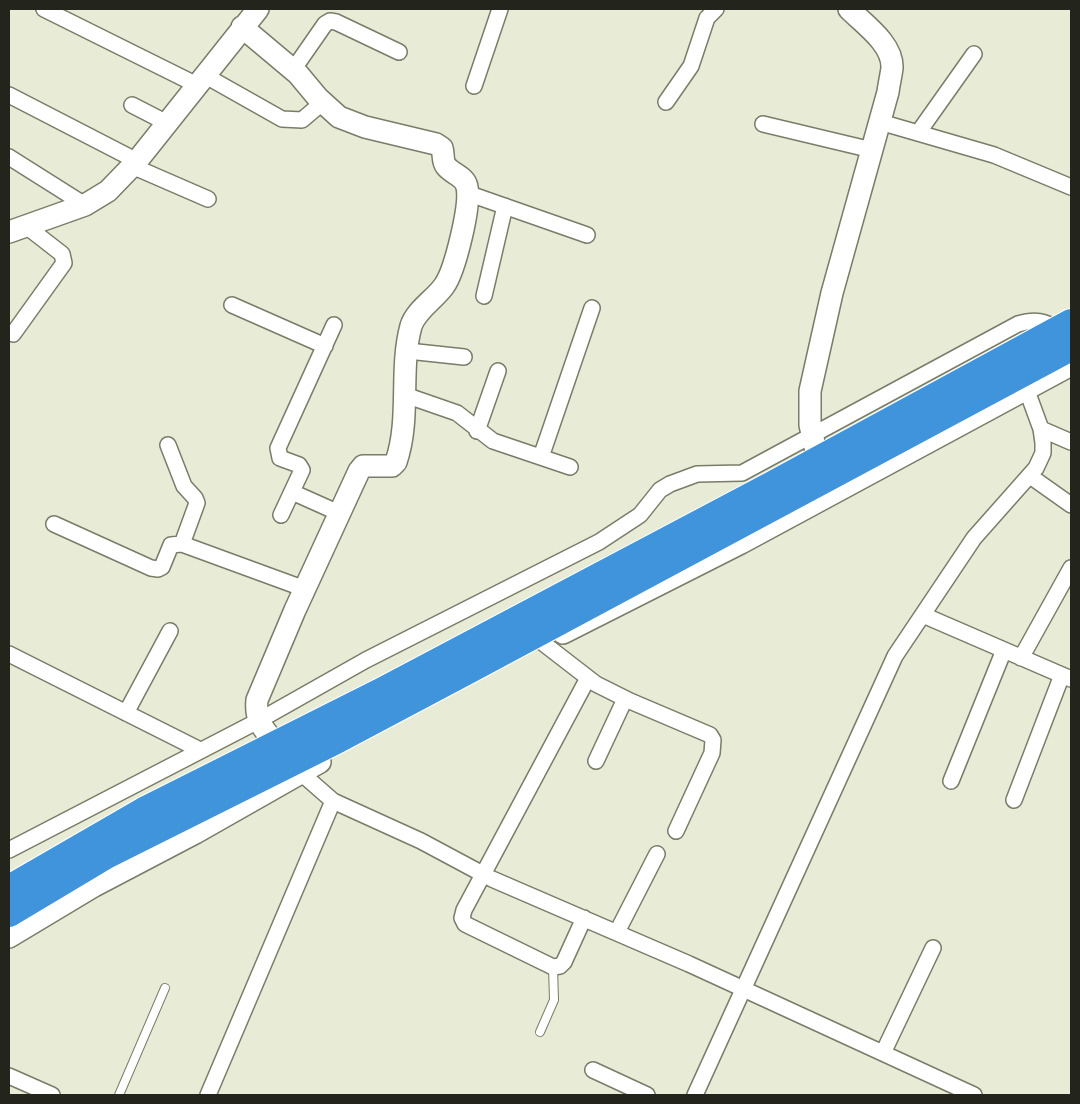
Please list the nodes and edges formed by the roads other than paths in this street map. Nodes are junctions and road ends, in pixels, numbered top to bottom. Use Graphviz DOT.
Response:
graph roads {
  1 [pos="44,9"];
  2 [pos="258,9"];
  3 [pos="500,9"];
  4 [pos="716,9"];
  5 [pos="849,9"];
  6 [pos="242,27"];
  7 [pos="399,52"];
  8 [pos="974,54"];
  9 [pos="293,70"];
  10 [pos="200,80"];
  11 [pos="474,86"];
  12 [pos="9,95"];
  13 [pos="666,102"];
  14 [pos="322,103"];
  15 [pos="132,105"];
  16 [pos="880,122"];
  17 [pos="167,123"];
  18 [pos="763,124"];
  19 [pos="918,133"];
  20 [pos="872,150"];
  21 [pos="9,157"];
  22 [pos="135,163"];
  23 [pos="1071,187"];
  24 [pos="467,193"];
  25 [pos="208,199"];
  26 [pos="85,205"];
  27 [pos="505,206"];
  28 [pos="17,229"];
  29 [pos="587,235"];
  30 [pos="484,296"];
  31 [pos="232,305"];
  32 [pos="592,308"];
  33 [pos="334,325"];
  34 [pos="1067,333"];
  35 [pos="12,334"];
  36 [pos="325,346"];
  37 [pos="408,351"];
  38 [pos="464,358"];
  39 [pos="1071,365"];
  40 [pos="498,371"];
  41 [pos="1026,388"];
  42 [pos="405,396"];
  43 [pos="1041,429"];
  44 [pos="477,431"];
  45 [pos="1071,442"];
  46 [pos="168,445"];
  47 [pos="815,448"];
  48 [pos="541,457"];
  49 [pos="570,467"];
  50 [pos="1030,476"];
  51 [pos="292,492"];
  52 [pos="1071,505"];
  53 [pos="339,513"];
  54 [pos="281,515"];
  55 [pos="54,524"];
  56 [pos="182,544"];
  57 [pos="1071,568"];
  58 [pos="305,589"];
  59 [pos="923,615"];
  60 [pos="170,630"];
  61 [pos="543,643"];
  62 [pos="1004,650"];
  63 [pos="9,654"];
  64 [pos="1021,658"];
  65 [pos="1066,677"];
  66 [pos="588,678"];
  67 [pos="625,699"];
  68 [pos="126,713"];
  69 [pos="258,720"];
  70 [pos="200,750"];
  71 [pos="290,760"];
  72 [pos="596,761"];
  73 [pos="951,781"];
  74 [pos="1014,800"];
  75 [pos="333,801"];
  76 [pos="676,831"];
  77 [pos="9,850"];
  78 [pos="657,854"];
  79 [pos="484,875"];
  80 [pos="9,888"];
  81 [pos="9,913"];
  82 [pos="584,918"];
  83 [pos="617,932"];
  84 [pos="9,937"];
  85 [pos="933,948"];
  86 [pos="553,967"];
  87 [pos="165,988"];
  88 [pos="742,990"];
  89 [pos="540,1032"];
  90 [pos="883,1052"];
  91 [pos="593,1070"];
  92 [pos="9,1076"];
  93 [pos="52,1095"];
  94 [pos="119,1095"];
  95 [pos="208,1095"];
  96 [pos="647,1095"];
  97 [pos="695,1095"];
  98 [pos="974,1095"];
  1 -- 10 [label="street"];
  2 -- 6 [label="street"];
  3 -- 11 [label="street"];
  4 -- 13 [label="street"];
  5 -- 16 [label="street"];
  6 -- 9 [label="street"];
  6 -- 10 [label="street"];
  7 -- 9 [label="street"];
  8 -- 19 [label="street"];
  9 -- 14 [label="street"];
  10 -- 14 [label="street"];
  10 -- 17 [label="street"];
  12 -- 22 [label="street"];
  14 -- 24 [label="street"];
  15 -- 17 [label="street"];
  16 -- 19 [label="street"];
  16 -- 20 [label="street"];
  17 -- 22 [label="street"];
  18 -- 20 [label="street"];
  19 -- 23 [label="street"];
  20 -- 47 [label="street"];
  21 -- 26 [label="street"];
  22 -- 25 [label="street"];
  22 -- 26 [label="street"];
  24 -- 27 [label="street"];
  24 -- 37 [label="street"];
  26 -- 28 [label="street"];
  27 -- 29 [label="street"];
  27 -- 30 [label="street"];
  28 -- 35 [label="street"];
  31 -- 36 [label="street"];
  32 -- 48 [label="street"];
  33 -- 36 [label="street"];
  34 -- 47 [label="highway"];
  34 -- 71 [label="highway"];
  36 -- 51 [label="street"];
  37 -- 38 [label="street"];
  37 -- 42 [label="street"];
  39 -- 41 [label="street"];
  40 -- 44 [label="street"];
  41 -- 43 [label="street"];
  41 -- 61 [label="street"];
  42 -- 44 [label="street"];
  42 -- 53 [label="street"];
  43 -- 45 [label="street"];
  43 -- 50 [label="street"];
  44 -- 48 [label="street"];
  46 -- 56 [label="street"];
  47 -- 69 [label="street"];
  47 -- 71 [label="highway"];
  48 -- 49 [label="street"];
  50 -- 52 [label="street"];
  50 -- 59 [label="street"];
  51 -- 53 [label="street"];
  51 -- 54 [label="street"];
  53 -- 58 [label="street"];
  55 -- 56 [label="street"];
  56 -- 58 [label="street"];
  57 -- 64 [label="street"];
  58 -- 69 [label="street"];
  59 -- 62 [label="street"];
  59 -- 88 [label="street"];
  60 -- 68 [label="street"];
  61 -- 66 [label="street"];
  61 -- 71 [label="street"];
  62 -- 64 [label="street"];
  62 -- 73 [label="street"];
  63 -- 68 [label="street"];
  64 -- 65 [label="street"];
  65 -- 74 [label="street"];
  66 -- 67 [label="street"];
  66 -- 79 [label="street"];
  67 -- 72 [label="street"];
  67 -- 76 [label="street"];
  68 -- 70 [label="street"];
  69 -- 70 [label="street"];
  69 -- 71 [label="street"];
  70 -- 77 [label="street"];
  71 -- 75 [label="street"];
  71 -- 80 [label="highway"];
  71 -- 81 [label="highway"];
  71 -- 84 [label="street"];
  75 -- 79 [label="street"];
  75 -- 95 [label="street"];
  78 -- 83 [label="street"];
  79 -- 82 [label="street"];
  79 -- 86 [label="street"];
  82 -- 83 [label="street"];
  82 -- 86 [label="street"];
  83 -- 88 [label="street"];
  85 -- 90 [label="street"];
  86 -- 89 [label="lane"];
  87 -- 94 [label="lane"];
  88 -- 90 [label="street"];
  88 -- 97 [label="street"];
  90 -- 98 [label="street"];
  91 -- 96 [label="street"];
  92 -- 93 [label="street"];
}
